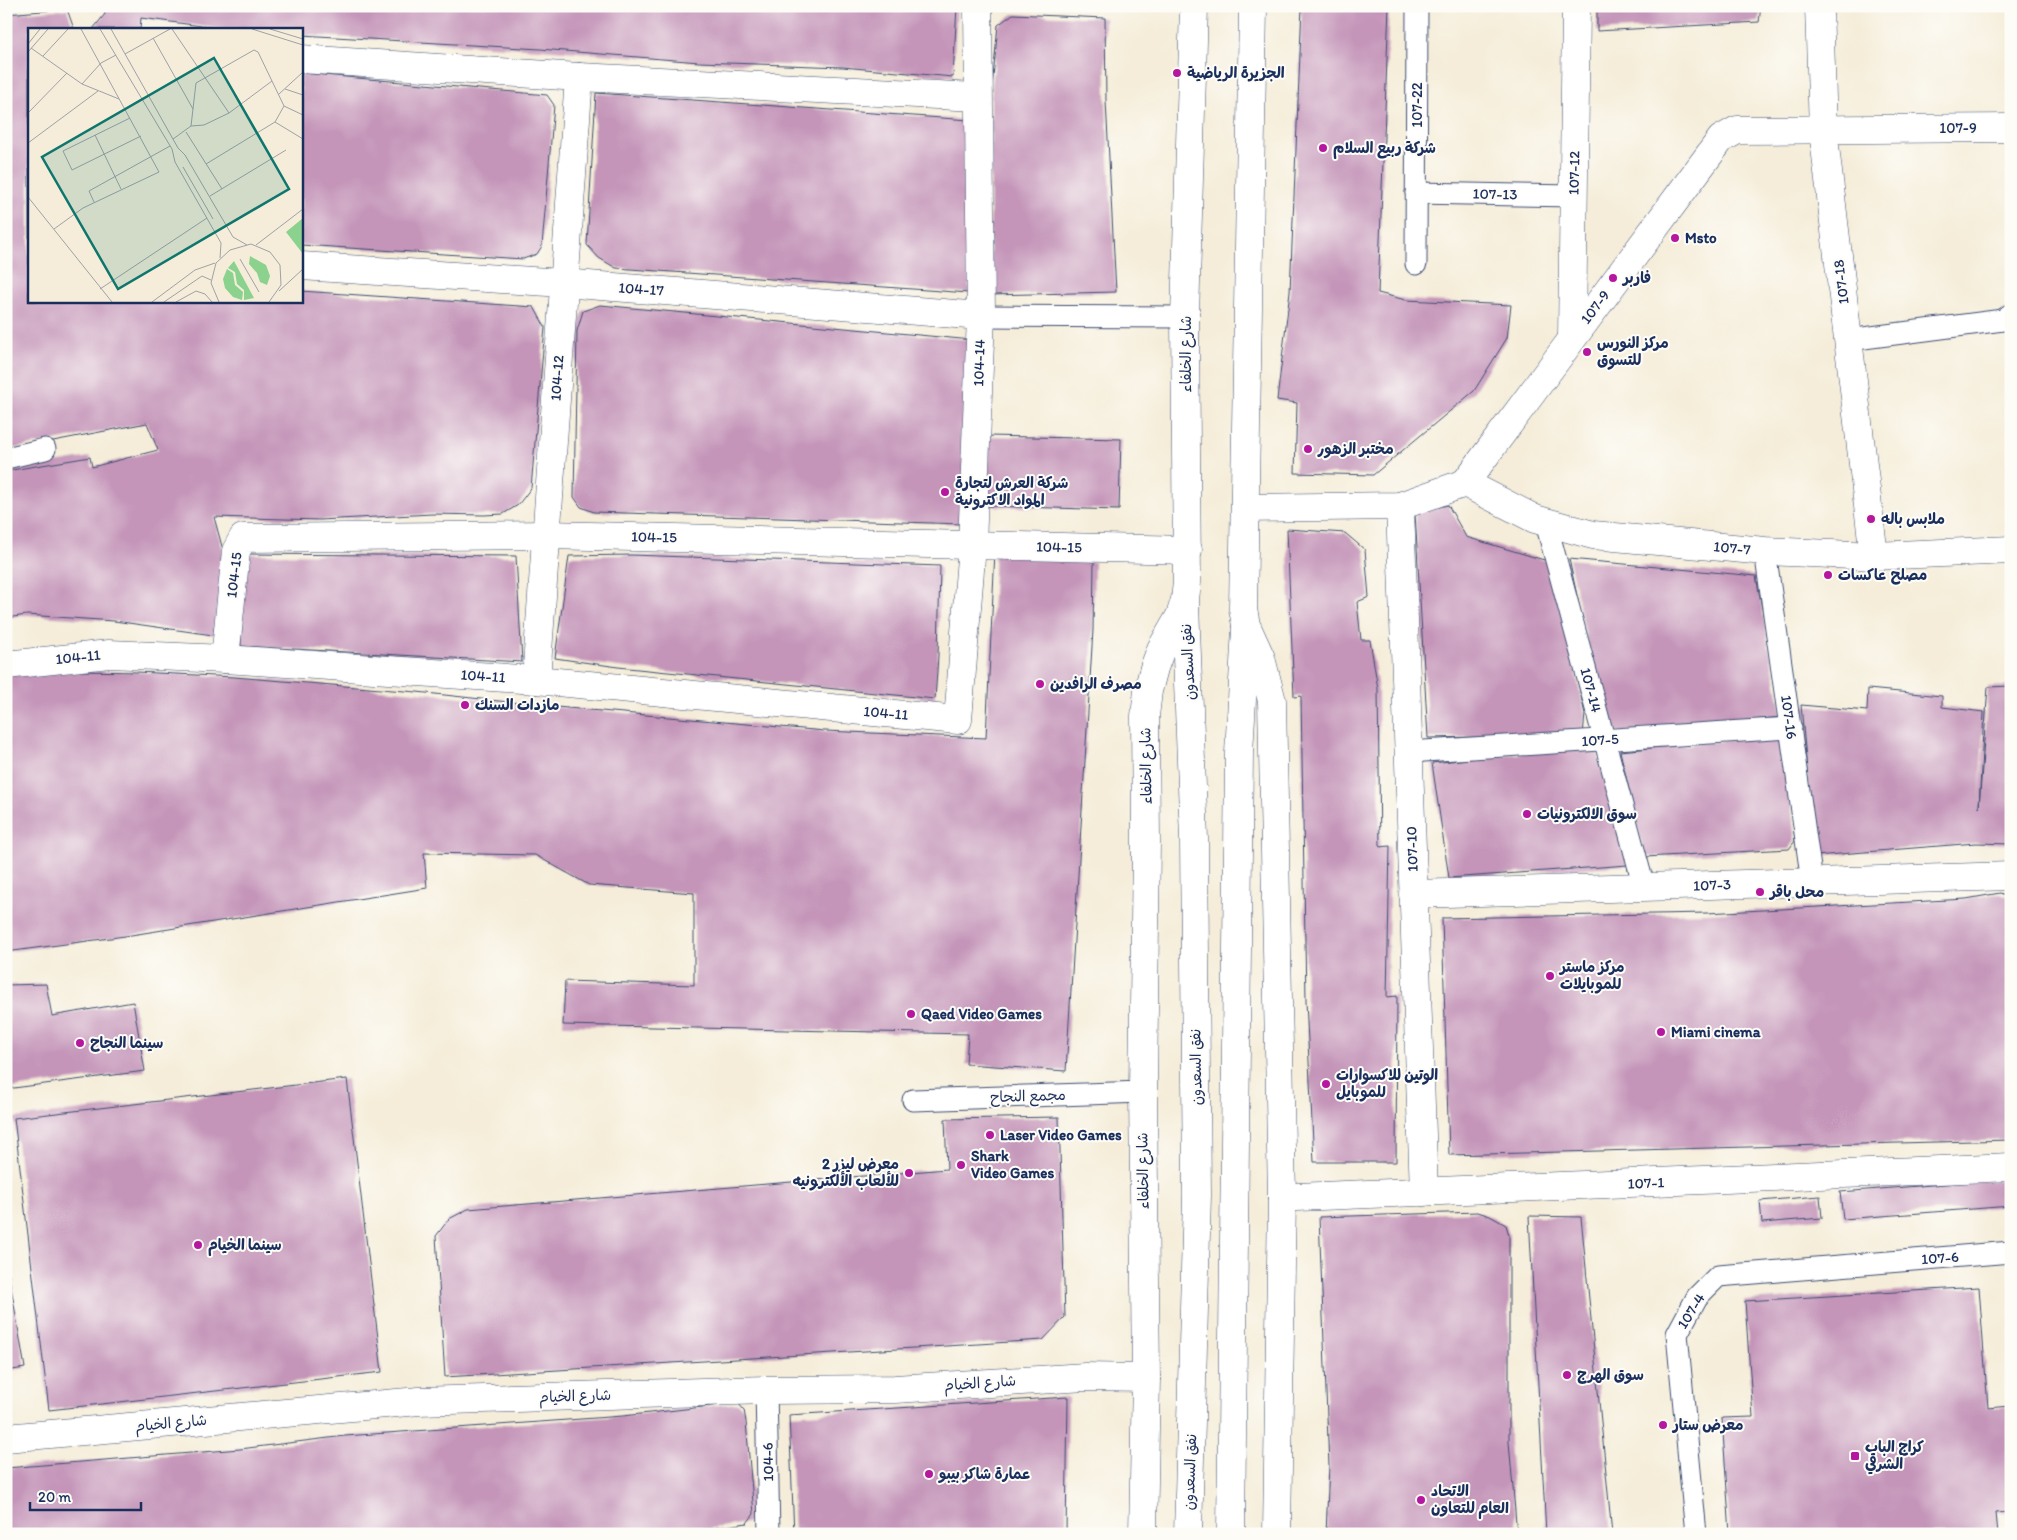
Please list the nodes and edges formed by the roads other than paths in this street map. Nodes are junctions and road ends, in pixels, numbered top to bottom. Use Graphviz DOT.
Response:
graph roads {
  1 [pos="978,6"];
  2 [pos="1194,6"];
  3 [pos="1252,6"];
  4 [pos="1417,6"];
  5 [pos="1576,6"];
  6 [pos="1819,6"];
  7 [pos="302,59"];
  8 [pos="579,77"];
  9 [pos="977,97"];
  10 [pos="2011,128"];
  11 [pos="1823,130"];
  12 [pos="1416,193"];
  13 [pos="1574,196"];
  14 [pos="1416,264"];
  15 [pos="302,266"];
  16 [pos="563,283"];
  17 [pos="2011,314"];
  18 [pos="981,316"];
  19 [pos="1186,317"];
  20 [pos="1572,339"];
  21 [pos="1848,340"];
  22 [pos="45,450"];
  23 [pos="6,458"];
  24 [pos="1465,483"];
  25 [pos="1400,506"];
  26 [pos="1246,508"];
  27 [pos="1546,523"];
  28 [pos="547,535"];
  29 [pos="972,544"];
  30 [pos="1188,550"];
  31 [pos="2011,550"];
  32 [pos="1766,551"];
  33 [pos="1874,556"];
  34 [pos="1185,600"];
  35 [pos="1246,625"];
  36 [pos="225,659"];
  37 [pos="6,665"];
  38 [pos="536,680"];
  39 [pos="958,720"];
  40 [pos="1791,728"];
  41 [pos="1604,740"];
  42 [pos="1408,752"];
  43 [pos="2011,876"];
  44 [pos="1812,882"];
  45 [pos="1644,887"];
  46 [pos="1413,894"];
  47 [pos="1142,1092"];
  48 [pos="913,1100"];
  49 [pos="2011,1167"];
  50 [pos="1424,1192"];
  51 [pos="1282,1197"];
  52 [pos="2011,1252"];
  53 [pos="1870,1263"];
  54 [pos="1146,1378"];
  55 [pos="766,1390"];
  56 [pos="6,1438"];
  57 [pos="769,1534"];
  58 [pos="1143,1534"];
  59 [pos="1188,1534"];
  60 [pos="1231,1534"];
  61 [pos="1276,1534"];
  62 [pos="1696,1534"];
  1 -- 9 [label="street, 104-14"];
  2 -- 19 [label="street, شارع الخلفاء"];
  3 -- 26 [label="street"];
  4 -- 12 [label="lane, 107-22"];
  5 -- 13 [label="street, 107-12"];
  6 -- 11 [label="street, 107-18"];
  7 -- 8 [label="street"];
  8 -- 9 [label="street"];
  8 -- 16 [label="street, 104-12"];
  9 -- 18 [label="street, 104-14"];
  10 -- 11 [label="street, 107-9"];
  11 -- 20 [label="street, 107-9"];
  11 -- 21 [label="street, 107-18"];
  12 -- 13 [label="lane, 107-13"];
  12 -- 14 [label="lane, 107-22"];
  13 -- 20 [label="street, 107-12"];
  15 -- 16 [label="street, 104-17"];
  16 -- 18 [label="street, 104-17"];
  16 -- 28 [label="street, 104-12"];
  17 -- 21 [label="lane"];
  18 -- 19 [label="lane"];
  18 -- 29 [label="street, 104-14"];
  19 -- 30 [label="street, شارع الخلفاء"];
  20 -- 24 [label="street, 107-9"];
  21 -- 33 [label="street, 107-18"];
  22 -- 23 [label="lane"];
  24 -- 25 [label="street"];
  24 -- 27 [label="street, 107-7"];
  25 -- 26 [label="street"];
  25 -- 42 [label="street, 107-10"];
  26 -- 35 [label="street"];
  27 -- 32 [label="street, 107-7"];
  27 -- 41 [label="lane, 107-14"];
  28 -- 29 [label="street, 104-15"];
  28 -- 36 [label="street, 104-15"];
  28 -- 38 [label="street, 104-12"];
  29 -- 30 [label="street, 104-15"];
  29 -- 39 [label="street, 104-14"];
  30 -- 34 [label="street, شارع الخلفاء"];
  31 -- 33 [label="street, 107-7"];
  32 -- 33 [label="street, 107-7"];
  32 -- 40 [label="lane, 107-16"];
  34 -- 47 [label="street, شارع الخلفاء"];
  34 -- 59 [label="street, نفق السعدون"];
  35 -- 51 [label="street"];
  35 -- 60 [label="street"];
  36 -- 37 [label="street, 104-11"];
  36 -- 38 [label="street, 104-11"];
  38 -- 39 [label="street, 104-11"];
  40 -- 41 [label="lane, 107-5"];
  40 -- 44 [label="lane, 107-16"];
  41 -- 42 [label="lane, 107-5"];
  41 -- 45 [label="lane, 107-14"];
  42 -- 46 [label="street, 107-10"];
  43 -- 44 [label="street, 107-3"];
  44 -- 45 [label="street, 107-3"];
  45 -- 46 [label="street, 107-3"];
  46 -- 50 [label="street, 107-10"];
  47 -- 48 [label="lane, مجمع النجاح"];
  47 -- 54 [label="street, شارع الخلفاء"];
  49 -- 50 [label="street, 107-1"];
  50 -- 51 [label="street, 107-1"];
  51 -- 61 [label="street"];
  52 -- 53 [label="lane, 107-6"];
  53 -- 62 [label="lane, 107-4"];
  54 -- 55 [label="street, شارع الخيام"];
  54 -- 58 [label="street, شارع الخلفاء"];
  55 -- 56 [label="street, شارع الخيام"];
  55 -- 57 [label="lane, 104-6"];
}
